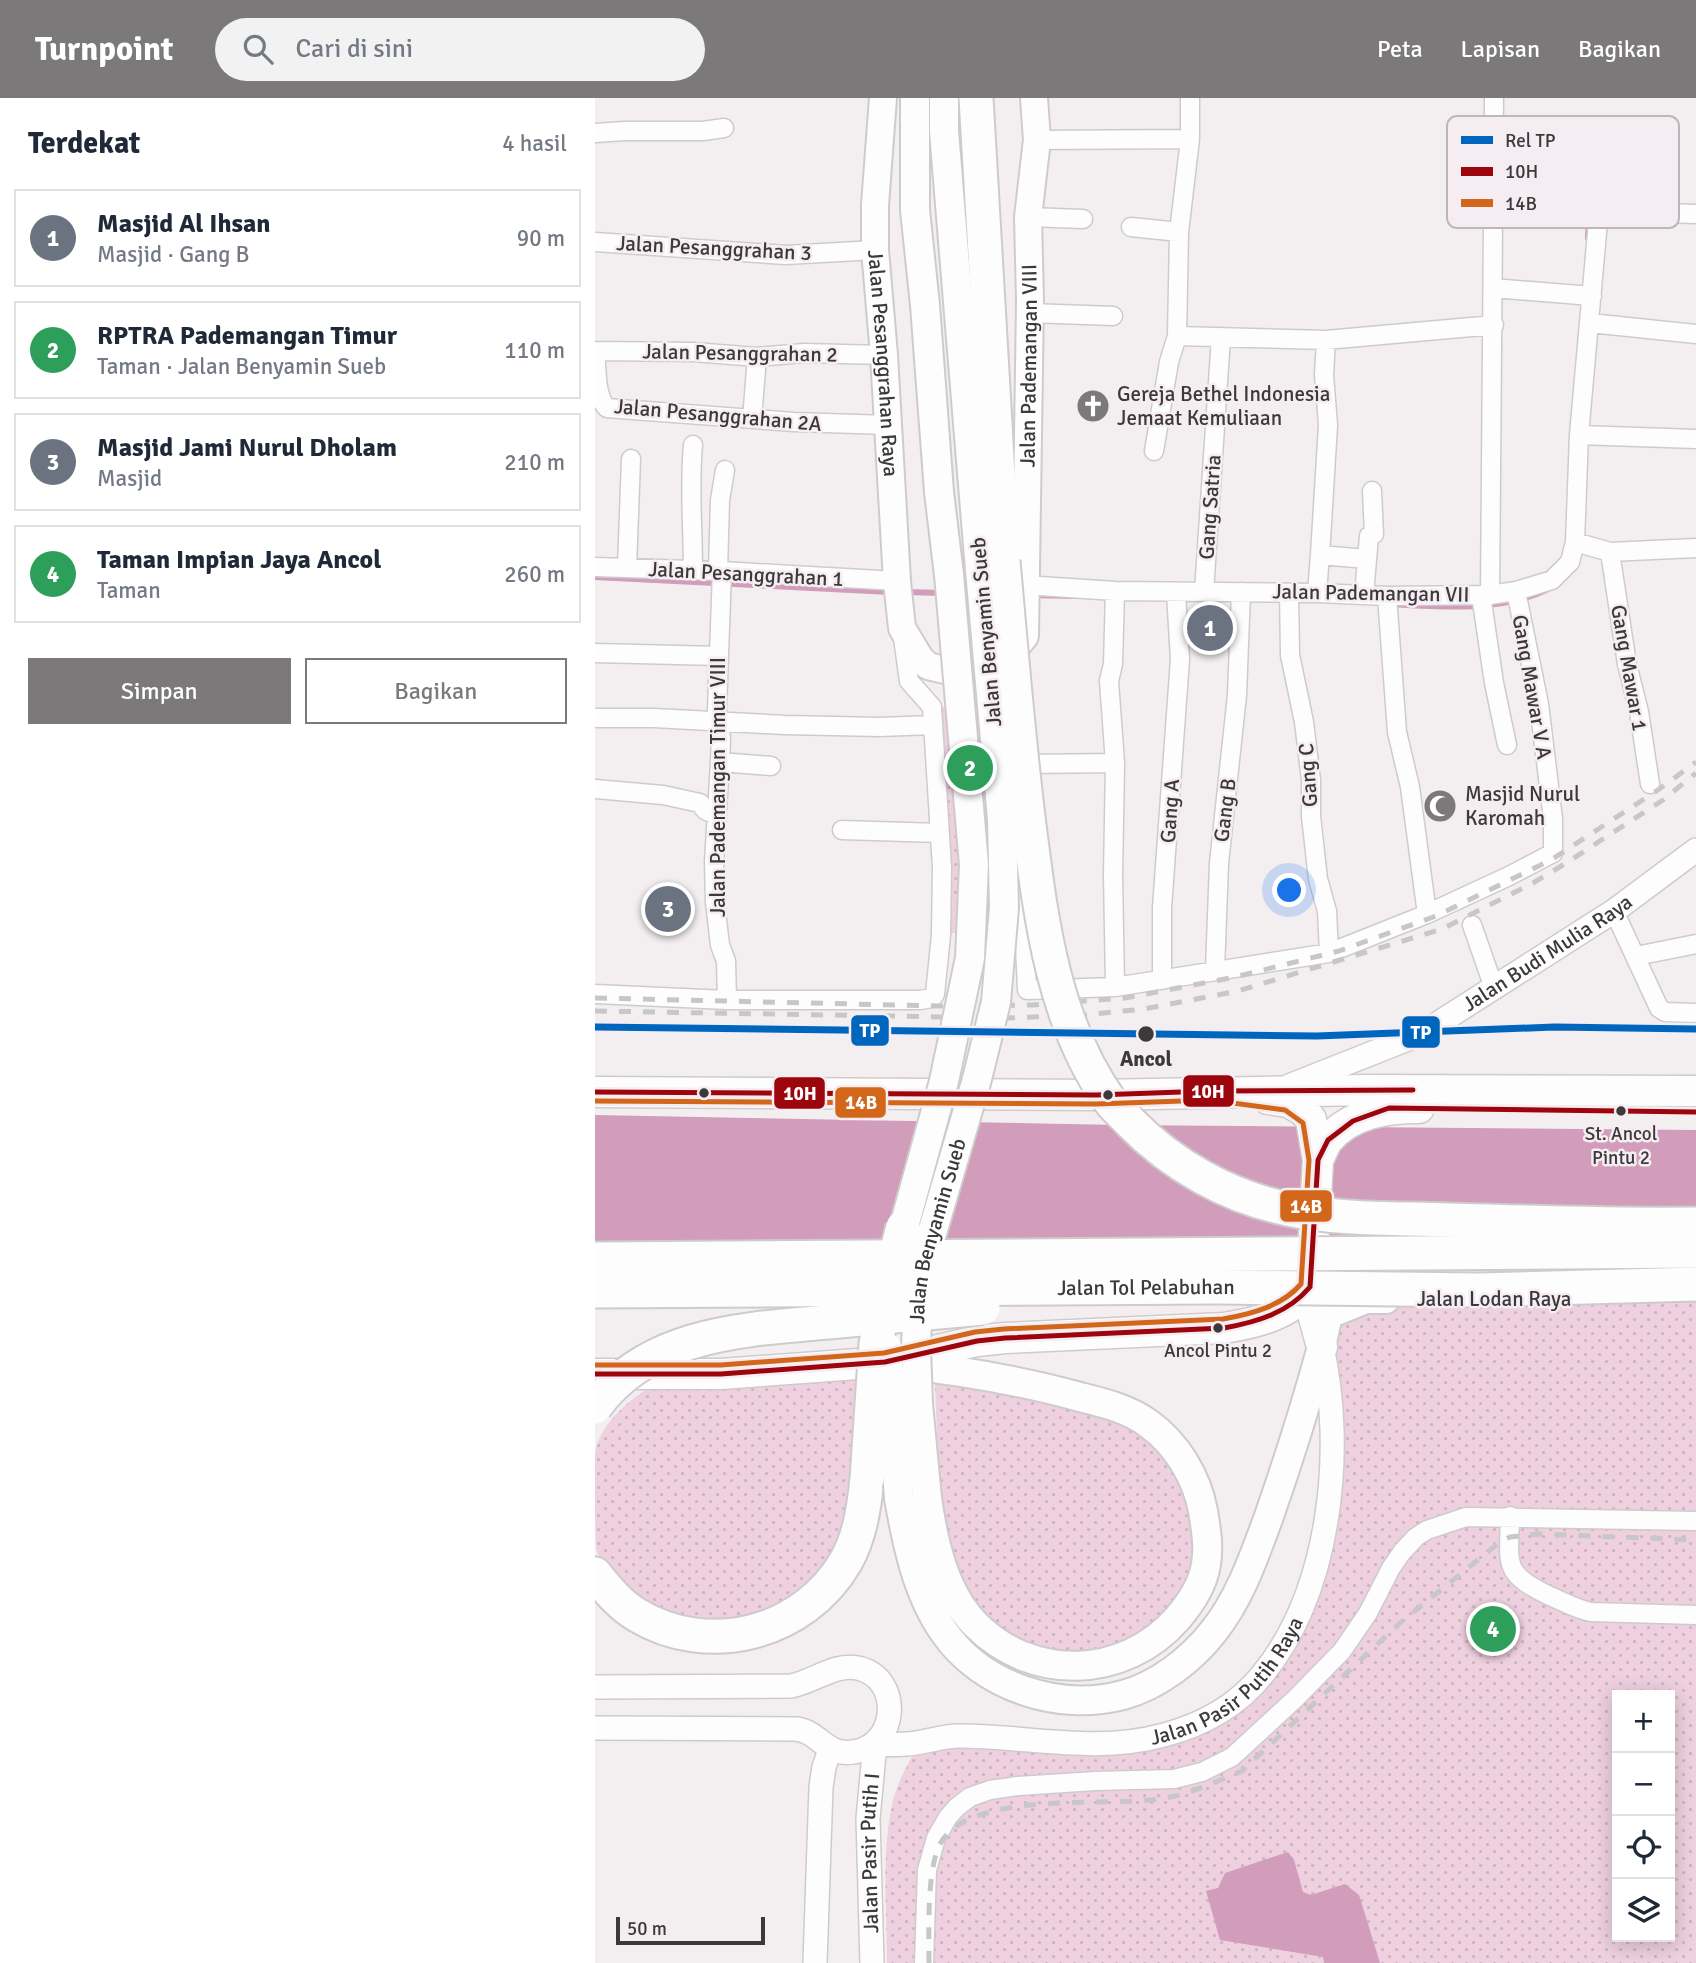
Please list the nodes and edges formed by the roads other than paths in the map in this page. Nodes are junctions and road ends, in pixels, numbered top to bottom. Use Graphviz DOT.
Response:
graph roads {
  1 [pos="883,98"];
  2 [pos="915,98"];
  3 [pos="944,98"];
  4 [pos="976,98"];
  5 [pos="999,98"];
  6 [pos="1034,98"];
  7 [pos="1191,98"];
  8 [pos="1494,98"];
  9 [pos="1494,116"];
  10 [pos="724,128"];
  11 [pos="595,133"];
  12 [pos="1190,139"];
  13 [pos="1037,141"];
  14 [pos="981,197"];
  15 [pos="1028,217"];
  16 [pos="1083,219"];
  17 [pos="1131,227"];
  18 [pos="1493,228"];
  19 [pos="1589,228"];
  20 [pos="1179,232"];
  21 [pos="595,242"];
  22 [pos="876,250"];
  23 [pos="1493,288"];
  24 [pos="1586,296"];
  25 [pos="1030,313"];
  26 [pos="1113,316"];
  27 [pos="1590,323"];
  28 [pos="1494,325"];
  29 [pos="1696,334"];
  30 [pos="1177,336"];
  31 [pos="1221,337"];
  32 [pos="1326,340"];
  33 [pos="595,351"];
  34 [pos="884,355"];
  35 [pos="757,357"];
  36 [pos="597,384"];
  37 [pos="752,419"];
  38 [pos="888,425"];
  39 [pos="1579,435"];
  40 [pos="1696,439"];
  41 [pos="692,445"];
  42 [pos="1154,451"];
  43 [pos="631,459"];
  44 [pos="725,470"];
  45 [pos="1372,491"];
  46 [pos="1575,542"];
  47 [pos="1696,548"];
  48 [pos="1610,552"];
  49 [pos="1320,555"];
  50 [pos="1367,559"];
  51 [pos="595,567"];
  52 [pos="627,568"];
  53 [pos="693,569"];
  54 [pos="721,576"];
  55 [pos="897,582"];
  56 [pos="1024,585"];
  57 [pos="1204,592"];
  58 [pos="1317,593"];
  59 [pos="1364,595"];
  60 [pos="1517,597"];
  61 [pos="1115,599"];
  62 [pos="1177,599"];
  63 [pos="1241,599"];
  64 [pos="1289,599"];
  65 [pos="1484,600"];
  66 [pos="1388,603"];
  67 [pos="902,628"];
  68 [pos="1025,636"];
  69 [pos="595,653"];
  70 [pos="719,656"];
  71 [pos="595,718"];
  72 [pos="719,721"];
  73 [pos="933,725"];
  74 [pos="1507,745"];
  75 [pos="720,762"];
  76 [pos="1115,763"];
  77 [pos="1029,764"];
  78 [pos="771,766"];
  79 [pos="1650,783"];
  80 [pos="595,789"];
  81 [pos="716,814"];
  82 [pos="842,830"];
  83 [pos="940,834"];
  84 [pos="1696,850"];
  85 [pos="1615,911"];
  86 [pos="1427,914"];
  87 [pos="1472,925"];
  88 [pos="1696,944"];
  89 [pos="1329,953"];
  90 [pos="1636,956"];
  91 [pos="1215,970"];
  92 [pos="1162,980"];
  93 [pos="1115,987"];
  94 [pos="1494,988"];
  95 [pos="595,994"];
  96 [pos="727,1000"];
  97 [pos="1696,1013"];
  98 [pos="1210,1091"];
  99 [pos="1696,1091"];
  100 [pos="595,1092"];
  101 [pos="1275,1092"];
  102 [pos="1696,1112"];
  103 [pos="1318,1160"];
  104 [pos="1696,1224"];
  105 [pos="903,1227"];
  106 [pos="1696,1251"];
  107 [pos="595,1259"];
  108 [pos="1696,1284"];
  109 [pos="1310,1285"];
  110 [pos="1216,1287"];
  111 [pos="595,1292"];
  112 [pos="1696,1298"];
  113 [pos="1322,1347"];
  114 [pos="885,1362"];
  115 [pos="595,1374"];
  116 [pos="595,1407"];
  117 [pos="913,1498"];
  118 [pos="1510,1516"];
  119 [pos="1696,1521"];
  120 [pos="595,1574"];
  121 [pos="1696,1615"];
  122 [pos="595,1687"];
  123 [pos="595,1728"];
  124 [pos="875,1744"];
  125 [pos="830,1750"];
  126 [pos="815,1963"];
  127 [pos="872,1963"];
  128 [pos="924,1963"];
  1 -- 22 [label="main road, Jalan Pesanggrahan Raya"];
  2 -- 105 [label="main road, Jalan Benyamin Sueb, bridge"];
  3 -- 117 [label="main road, Jalan Benyamin Sueb, bridge"];
  4 -- 14 [label="highway"];
  5 -- 14 [label="highway"];
  6 -- 13 [label="main road, Jalan Pademangan VIII"];
  7 -- 12 [label="street"];
  8 -- 9 [label="street, Jalan Pademangan VII"];
  10 -- 11 [label="street"];
  12 -- 13 [label="street"];
  12 -- 20 [label="street"];
  13 -- 15 [label="main road, Jalan Pademangan VIII"];
  14 -- 104 [label="highway, bridge"];
  15 -- 16 [label="street"];
  15 -- 25 [label="main road, Jalan Pademangan VIII"];
  17 -- 20 [label="street"];
  18 -- 23 [label="street, Jalan Pademangan VII"];
  19 -- 24 [label="street"];
  20 -- 30 [label="street"];
  21 -- 22 [label="street, Jalan Pesanggrahan 3"];
  22 -- 34 [label="main road, Jalan Pesanggrahan Raya"];
  23 -- 24 [label="street"];
  23 -- 28 [label="street, Jalan Pademangan VII"];
  24 -- 27 [label="street"];
  25 -- 26 [label="street"];
  25 -- 56 [label="main road, Jalan Pademangan VIII"];
  27 -- 29 [label="street"];
  27 -- 39 [label="street"];
  28 -- 32 [label="street"];
  28 -- 65 [label="street, Jalan Pademangan VII"];
  30 -- 31 [label="street"];
  30 -- 42 [label="street"];
  31 -- 32 [label="street"];
  31 -- 57 [label="street, Gang Satria"];
  32 -- 49 [label="street"];
  33 -- 35 [label="street, Jalan Pesanggrahan 2"];
  33 -- 36 [label="street, Jalan Pesanggrahan 2A"];
  34 -- 35 [label="street, Jalan Pesanggrahan 2"];
  34 -- 38 [label="main road, Jalan Pesanggrahan Raya"];
  35 -- 37 [label="street"];
  36 -- 37 [label="street, Jalan Pesanggrahan 2A"];
  37 -- 38 [label="street, Jalan Pesanggrahan 2A"];
  38 -- 55 [label="main road, Jalan Pesanggrahan Raya"];
  39 -- 40 [label="street"];
  39 -- 46 [label="street"];
  41 -- 53 [label="street"];
  43 -- 52 [label="street"];
  44 -- 54 [label="street, Jalan Pademangan Timur VIII"];
  45 -- 50 [label="street"];
  46 -- 48 [label="street"];
  46 -- 60 [label="street"];
  47 -- 48 [label="street"];
  48 -- 79 [label="street, Gang Mawar 1"];
  49 -- 50 [label="street"];
  49 -- 58 [label="street"];
  50 -- 59 [label="street"];
  51 -- 52 [label="street, Jalan Pesanggrahan 1"];
  52 -- 53 [label="street, Jalan Pesanggrahan 1"];
  53 -- 54 [label="street, Jalan Pesanggrahan 1"];
  54 -- 55 [label="street, Jalan Pesanggrahan 1"];
  54 -- 70 [label="street, Jalan Pademangan Timur VIII"];
  55 -- 67 [label="main road, Jalan Pesanggrahan Raya"];
  56 -- 61 [label="street, Jalan Pademangan VII"];
  56 -- 68 [label="main road, Jalan Pademangan VIII"];
  57 -- 62 [label="street, Jalan Pademangan VII"];
  57 -- 63 [label="street, Jalan Pademangan VII"];
  58 -- 59 [label="street, Jalan Pademangan VII"];
  58 -- 64 [label="street, Jalan Pademangan VII"];
  59 -- 66 [label="street, Jalan Pademangan VII"];
  60 -- 65 [label="street"];
  60 -- 86 [label="street, Gang Mawar V A"];
  61 -- 62 [label="street, Jalan Pademangan VII"];
  61 -- 76 [label="street"];
  62 -- 92 [label="street, Gang A"];
  63 -- 64 [label="street, Jalan Pademangan VII"];
  63 -- 91 [label="street, Gang B"];
  64 -- 89 [label="street, Gang C"];
  65 -- 66 [label="street, Jalan Pademangan VII"];
  65 -- 74 [label="street"];
  66 -- 86 [label="street"];
  67 -- 68 [label="main road"];
  67 -- 73 [label="street"];
  68 -- 77 [label="street, Jalan Pademangan VIII"];
  69 -- 70 [label="street"];
  70 -- 72 [label="street, Jalan Pademangan Timur VIII"];
  71 -- 72 [label="street"];
  72 -- 73 [label="street"];
  72 -- 75 [label="street, Jalan Pademangan Timur VIII"];
  73 -- 83 [label="street"];
  75 -- 78 [label="street"];
  75 -- 81 [label="street, Jalan Pademangan Timur VIII"];
  76 -- 77 [label="street"];
  76 -- 93 [label="street"];
  77 -- 93 [label="street, Jalan Pademangan VIII"];
  80 -- 81 [label="street"];
  81 -- 96 [label="street, Jalan Pademangan Timur VIII"];
  82 -- 83 [label="street"];
  83 -- 96 [label="street"];
  84 -- 85 [label="street, Jalan Budi Mulia Raya"];
  85 -- 90 [label="street"];
  85 -- 94 [label="street, Jalan Budi Mulia Raya"];
  86 -- 89 [label="street"];
  87 -- 94 [label="street"];
  88 -- 90 [label="street"];
  89 -- 91 [label="street"];
  90 -- 97 [label="street"];
  91 -- 92 [label="street"];
  92 -- 93 [label="street"];
  94 -- 101 [label="street, Jalan Budi Mulia Raya"];
  95 -- 96 [label="street"];
  98 -- 100 [label="highway"];
  98 -- 101 [label="highway"];
  98 -- 103 [label="highway"];
  99 -- 101 [label="highway"];
  102 -- 103 [label="highway"];
  103 -- 109 [label="highway, bridge"];
  105 -- 117 [label="main road, Jalan Benyamin Sueb, bridge"];
  105 -- 120 [label="highway, bridge"];
  106 -- 107 [label="highway, Jalan Tol Pelabuhan, bridge"];
  108 -- 110 [label="highway, Jalan Tol Pelabuhan, bridge"];
  109 -- 113 [label="highway"];
  109 -- 114 [label="highway"];
  110 -- 111 [label="highway, Jalan Tol Pelabuhan, bridge"];
  110 -- 116 [label="highway, bridge"];
  112 -- 113 [label="main road, Jalan Lodan Raya"];
  113 -- 117 [label="main road, Jalan Benyamin Sueb"];
  113 -- 124 [label="street, Jalan Pasir Putih Raya"];
  114 -- 115 [label="highway"];
  114 -- 117 [label="main road, Jalan Benyamin Sueb"];
  118 -- 119 [label="street"];
  118 -- 121 [label="street"];
  118 -- 128 [label="street"];
  122 -- 124 [label="street"];
  123 -- 125 [label="street"];
  124 -- 125 [label="street, Jalan Pasir Putih Raya"];
  124 -- 127 [label="street, Jalan Pasir Putih I"];
  125 -- 126 [label="street"];
}
